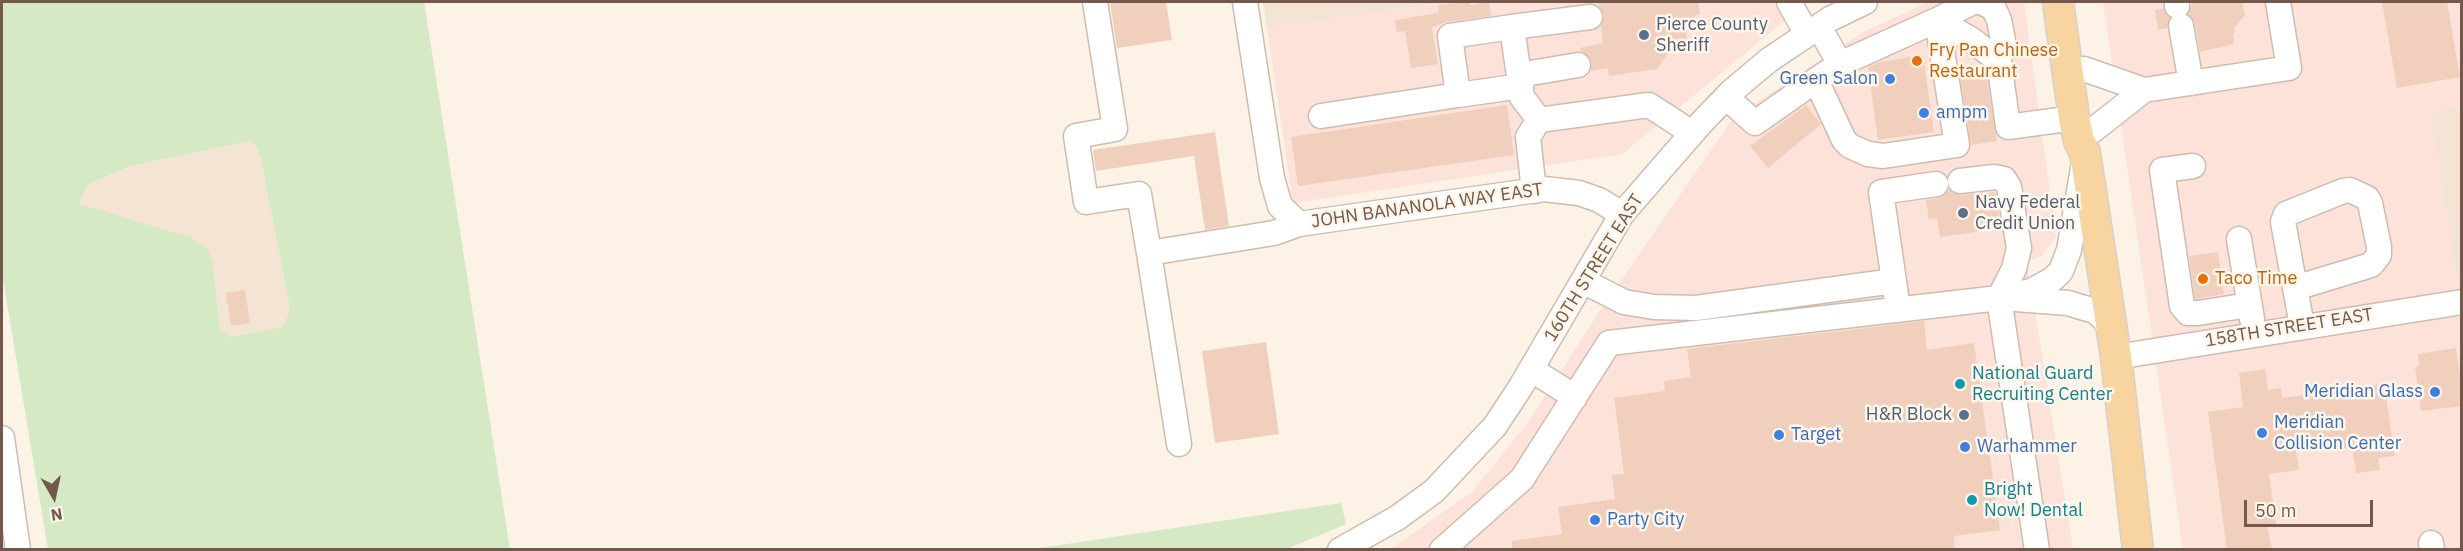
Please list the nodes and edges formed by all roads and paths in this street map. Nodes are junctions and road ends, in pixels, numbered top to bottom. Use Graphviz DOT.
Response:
graph roads {
  1 [pos="1095,2"];
  2 [pos="1245,2"];
  3 [pos="1789,2"];
  4 [pos="1865,2"];
  5 [pos="2058,2"];
  6 [pos="2074,2"];
  7 [pos="2278,2"];
  8 [pos="2178,11"];
  9 [pos="1590,17"];
  10 [pos="1938,20"];
  11 [pos="1512,27"];
  12 [pos="1813,30"];
  13 [pos="1999,61"];
  14 [pos="1840,63"];
  15 [pos="1578,65"];
  16 [pos="2084,69"];
  17 [pos="1520,80"];
  18 [pos="1816,80"];
  19 [pos="2191,83"];
  20 [pos="2144,90"];
  21 [pos="1458,95"];
  22 [pos="1726,97"];
  23 [pos="1321,116"];
  24 [pos="1539,120"];
  25 [pos="1692,133"];
  26 [pos="2084,134"];
  27 [pos="2193,166"];
  28 [pos="1960,181"];
  29 [pos="1936,184"];
  30 [pos="1534,191"];
  31 [pos="1622,214"];
  32 [pos="1299,224"];
  33 [pos="2240,239"];
  34 [pos="1149,253"];
  35 [pos="1583,281"];
  36 [pos="1894,281"];
  37 [pos="2295,288"];
  38 [pos="1999,298"];
  39 [pos="2462,302"];
  40 [pos="2249,305"];
  41 [pos="1898,309"];
  42 [pos="2302,326"];
  43 [pos="2254,333"];
  44 [pos="2114,344"];
  45 [pos="1532,370"];
  46 [pos="1575,397"];
  47 [pos="2,438"];
  48 [pos="1179,444"];
  49 [pos="18,549"];
  50 [pos="1340,549"];
  51 [pos="1442,549"];
  52 [pos="2037,549"];
  53 [pos="2138,549"];
  1 -- 34 [label="street"];
  2 -- 32 [label="street"];
  3 -- 12 [label="street"];
  4 -- 12 [label="street, 160TH STREET EAST"];
  5 -- 26 [label="main road"];
  6 -- 16 [label="main road"];
  7 -- 19 [label="street"];
  8 -- 19 [label="street"];
  9 -- 11 [label="street"];
  10 -- 13 [label="street"];
  10 -- 13 [label="street"];
  10 -- 14 [label="street"];
  10 -- 18 [label="street"];
  11 -- 17 [label="street"];
  11 -- 21 [label="street"];
  12 -- 14 [label="street"];
  12 -- 22 [label="street, 160TH STREET EAST"];
  13 -- 26 [label="street"];
  14 -- 18 [label="street"];
  15 -- 17 [label="street"];
  16 -- 20 [label="street"];
  16 -- 26 [label="main road"];
  17 -- 21 [label="street"];
  17 -- 24 [label="street"];
  18 -- 22 [label="street"];
  19 -- 20 [label="street"];
  20 -- 26 [label="street"];
  21 -- 23 [label="street"];
  22 -- 25 [label="street, 160TH STREET EAST"];
  24 -- 25 [label="street"];
  24 -- 30 [label="street"];
  25 -- 31 [label="street, 160TH STREET EAST"];
  26 -- 38 [label="street"];
  26 -- 44 [label="main road"];
  27 -- 40 [label="street"];
  28 -- 38 [label="street"];
  29 -- 36 [label="street"];
  30 -- 31 [label="street, JOHN BANANOLA WAY EAST"];
  30 -- 32 [label="street, JOHN BANANOLA WAY EAST"];
  31 -- 35 [label="street, 160TH STREET EAST"];
  32 -- 34 [label="street, JOHN BANANOLA WAY EAST"];
  33 -- 40 [label="street"];
  34 -- 48 [label="street"];
  35 -- 36 [label="street"];
  35 -- 45 [label="street, 160TH STREET EAST"];
  36 -- 41 [label="street"];
  37 -- 37 [label="street"];
  37 -- 42 [label="street"];
  38 -- 41 [label="street"];
  38 -- 44 [label="street"];
  38 -- 52 [label="street"];
  39 -- 42 [label="street, 158TH STREET EAST"];
  40 -- 43 [label="street"];
  41 -- 46 [label="street"];
  42 -- 43 [label="street, 158TH STREET EAST"];
  43 -- 44 [label="street, 158TH STREET EAST"];
  44 -- 53 [label="main road"];
  45 -- 46 [label="street"];
  45 -- 50 [label="street, 160TH STREET EAST"];
  46 -- 51 [label="street"];
  47 -- 49 [label="street"];
}
